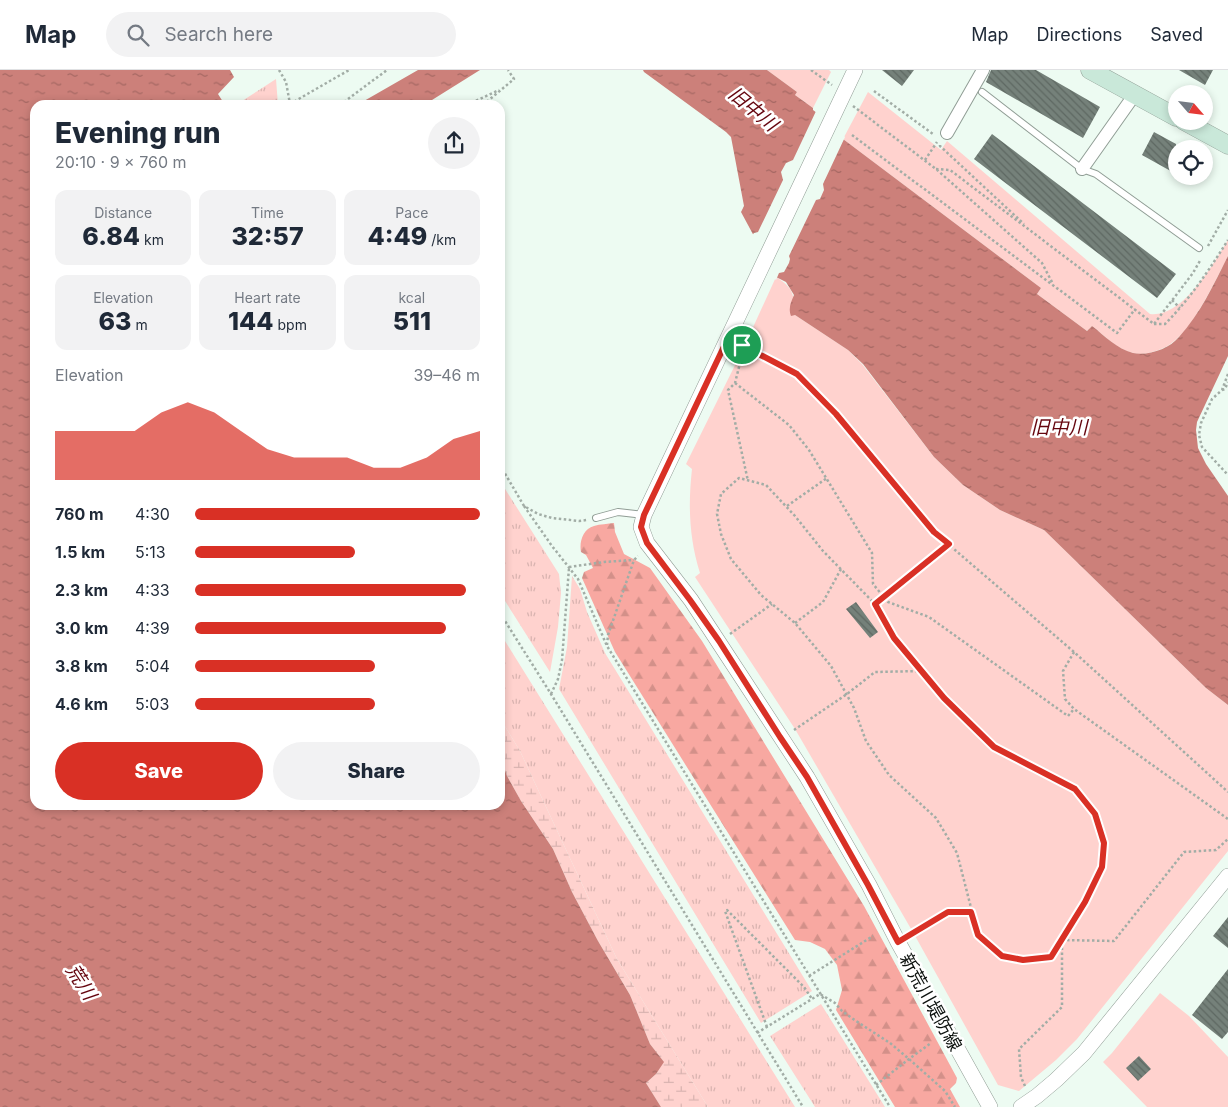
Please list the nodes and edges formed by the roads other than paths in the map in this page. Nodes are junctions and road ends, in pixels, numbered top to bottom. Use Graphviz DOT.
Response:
graph roads {
  1 [pos="855,70"];
  2 [pos="983,70"];
  3 [pos="1090,70"];
  4 [pos="982,92"];
  5 [pos="1135,94"];
  6 [pos="1168,113"];
  7 [pos="1200,130"];
  8 [pos="947,133"];
  9 [pos="1228,145"];
  10 [pos="1082,169"];
  11 [pos="1199,248"];
  12 [pos="644,515"];
  13 [pos="596,518"];
  14 [pos="1228,876"];
  15 [pos="990,1107"];
  16 [pos="1021,1107"];
  1 -- 12 [label="street, 新荒川堤防線"];
  2 -- 8 [label="street"];
  3 -- 5 [label="main road"];
  4 -- 10 [label="lane"];
  5 -- 6 [label="main road"];
  5 -- 10 [label="street"];
  7 -- 9 [label="main road"];
  10 -- 11 [label="lane"];
  12 -- 13 [label="lane"];
  12 -- 15 [label="street, 新荒川堤防線"];
  14 -- 16 [label="street"];
}
